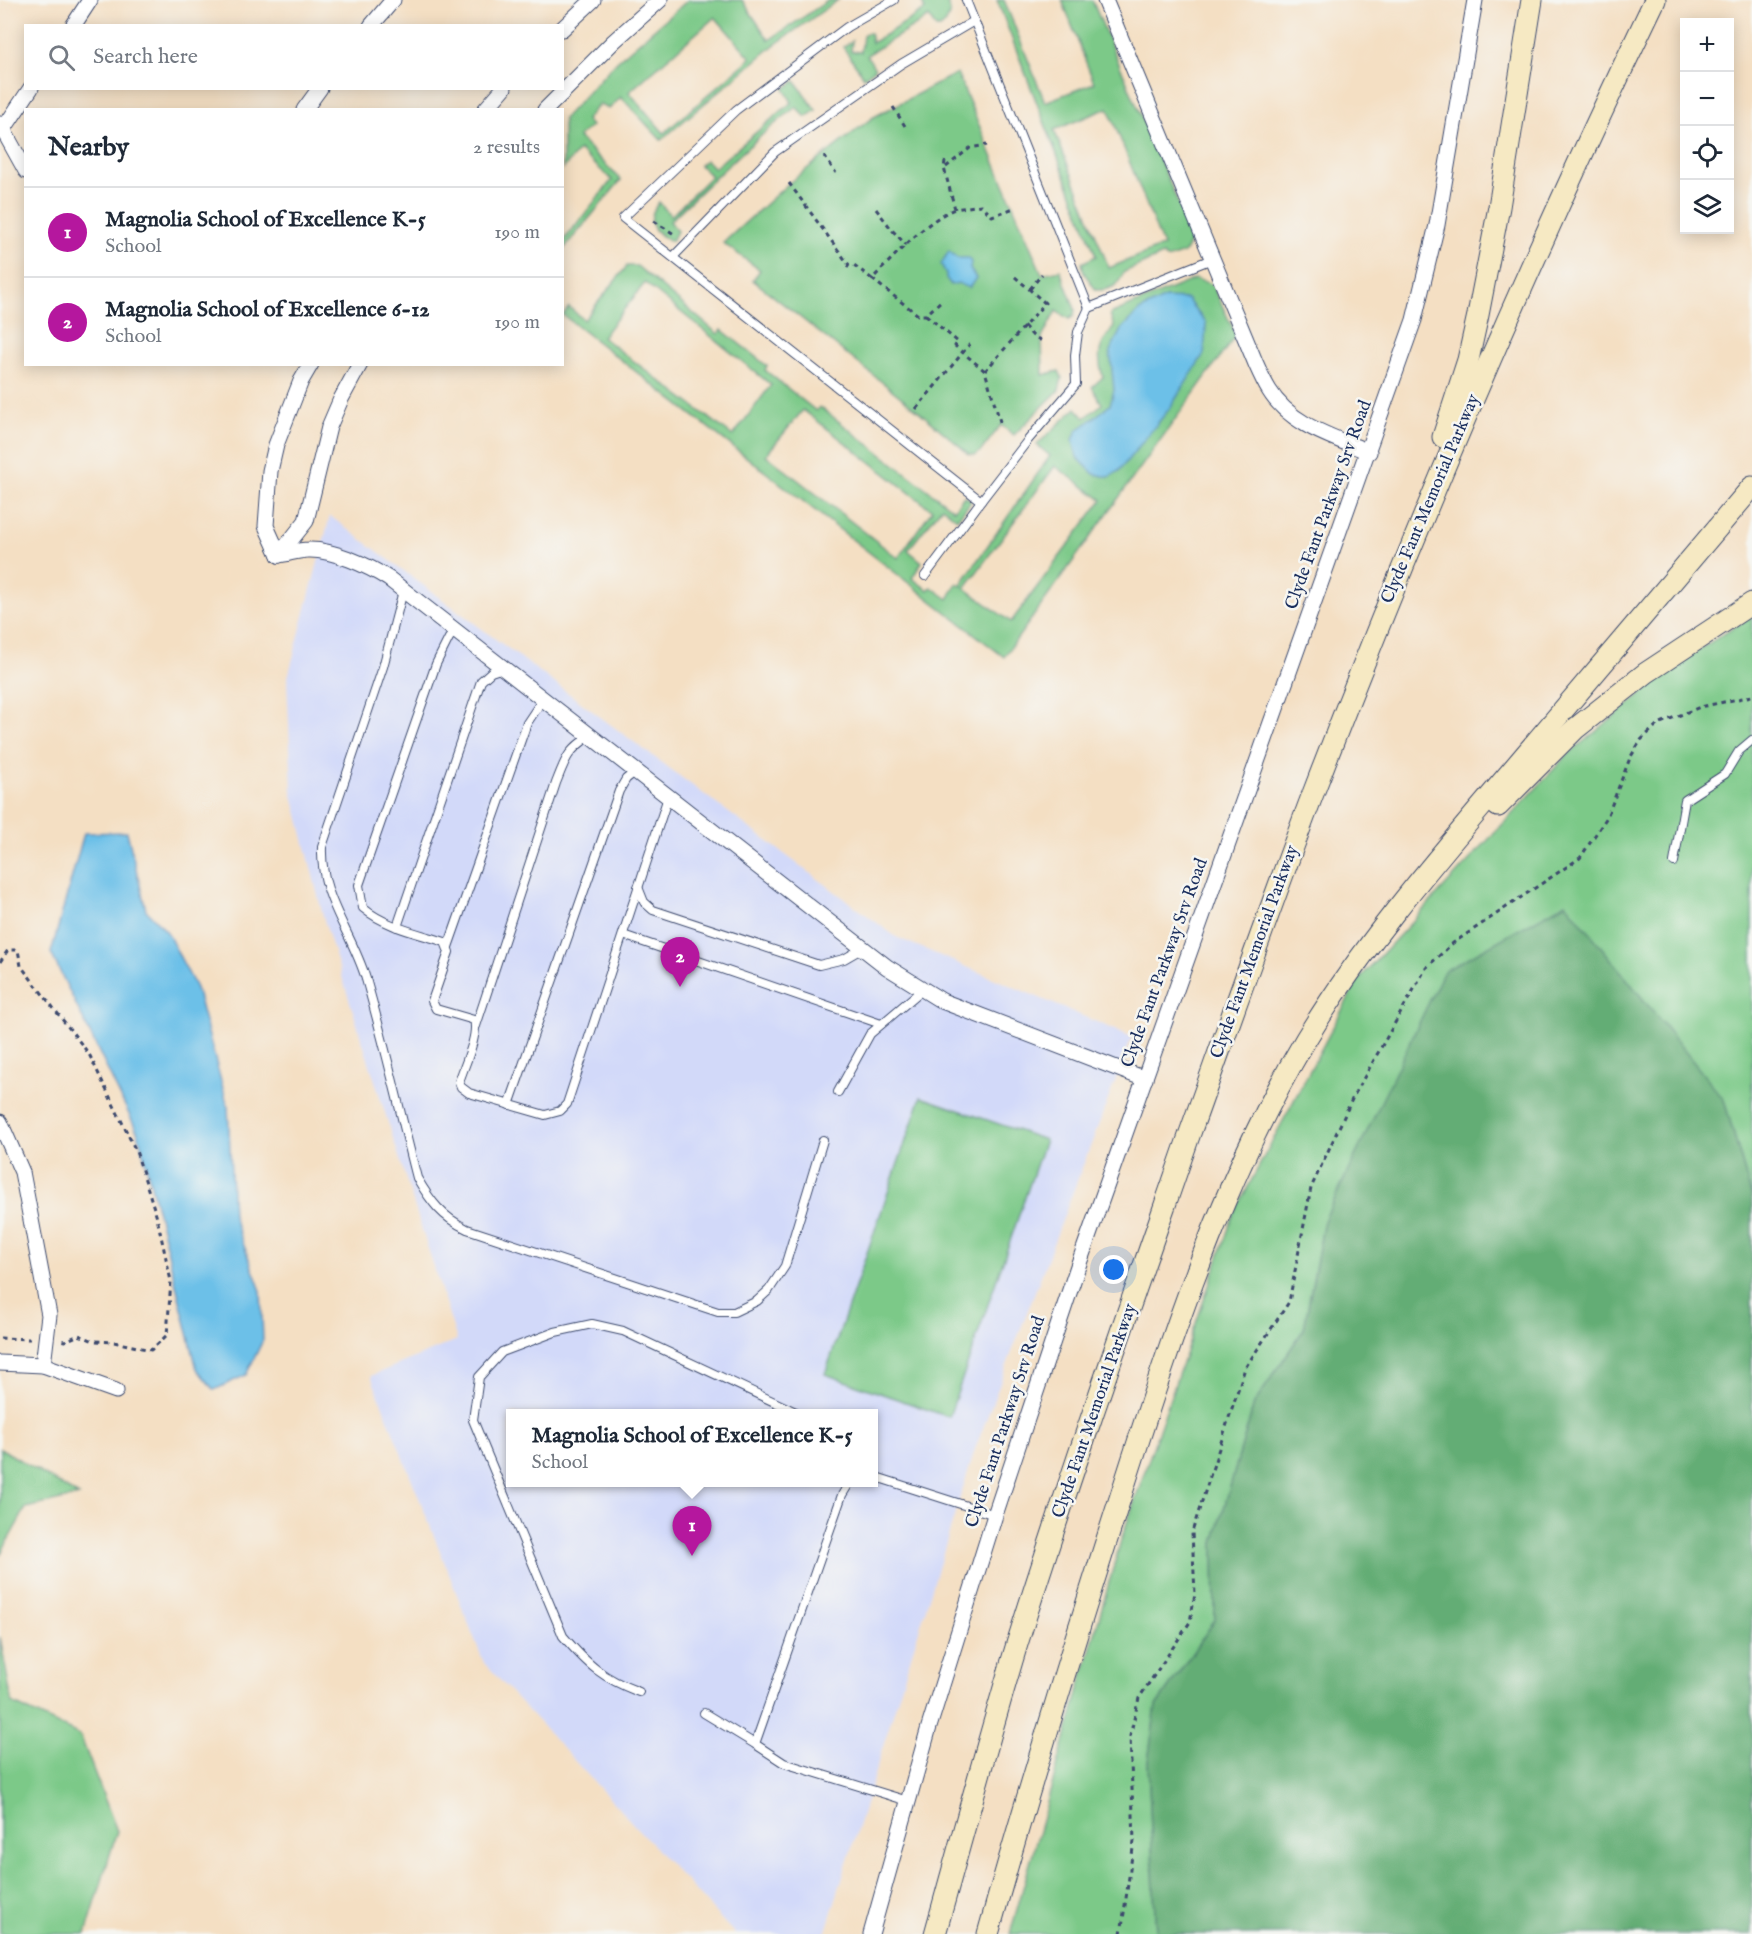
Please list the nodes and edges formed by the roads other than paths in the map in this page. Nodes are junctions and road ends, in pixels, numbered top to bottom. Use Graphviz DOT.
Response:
graph roads {
  1 [pos="90,0"];
  2 [pos="393,0"];
  3 [pos="593,0"];
  4 [pos="660,0"];
  5 [pos="894,0"];
  6 [pos="966,0"];
  7 [pos="1105,0"];
  8 [pos="1475,0"];
  9 [pos="1532,0"];
  10 [pos="1655,0"];
  11 [pos="974,21"];
  12 [pos="73,24"];
  13 [pos="373,24"];
  14 [pos="564,27"];
  15 [pos="30,90"];
  16 [pos="319,90"];
  17 [pos="502,90"];
  18 [pos="305,108"];
  19 [pos="487,108"];
  20 [pos="547,108"];
  21 [pos="2,127"];
  22 [pos="24,167"];
  23 [pos="672,257"];
  24 [pos="1212,259"];
  25 [pos="1089,308"];
  26 [pos="309,366"];
  27 [pos="359,366"];
  28 [pos="1369,452"];
  29 [pos="1752,487"];
  30 [pos="981,501"];
  31 [pos="1416,534"];
  32 [pos="279,555"];
  33 [pos="926,576"];
  34 [pos="404,591"];
  35 [pos="1752,603"];
  36 [pos="455,631"];
  37 [pos="502,668"];
  38 [pos="543,699"];
  39 [pos="590,736"];
  40 [pos="1752,740"];
  41 [pos="636,771"];
  42 [pos="668,796"];
  43 [pos="1674,862"];
  44 [pos="638,887"];
  45 [pos="1395,911"];
  46 [pos="397,927"];
  47 [pos="623,934"];
  48 [pos="448,947"];
  49 [pos="863,948"];
  50 [pos="923,989"];
  51 [pos="881,1024"];
  52 [pos="476,1027"];
  53 [pos="1144,1079"];
  54 [pos="838,1092"];
  55 [pos="509,1105"];
  56 [pos="0,1122"];
  57 [pos="823,1140"];
  58 [pos="0,1363"];
  59 [pos="43,1365"];
  60 [pos="116,1391"];
  61 [pos="791,1409"];
  62 [pos="878,1478"];
  63 [pos="847,1487"];
  64 [pos="994,1515"];
  65 [pos="639,1692"];
  66 [pos="704,1713"];
  67 [pos="755,1744"];
  68 [pos="908,1801"];
  69 [pos="871,1934"];
  70 [pos="935,1934"];
  71 [pos="988,1934"];
  1 -- 12 [label="street"];
  2 -- 13 [label="street"];
  3 -- 14 [label="street"];
  4 -- 20 [label="street"];
  5 -- 23 [label="lane"];
  6 -- 11 [label="lane"];
  7 -- 24 [label="street"];
  8 -- 28 [label="street, Clyde Fant Parkway Srv Road"];
  9 -- 31 [label="main road"];
  10 -- 31 [label="main road, Clyde Fant Memorial Parkway"];
  11 -- 23 [label="lane"];
  11 -- 25 [label="lane"];
  15 -- 21 [label="street"];
  16 -- 18 [label="street"];
  17 -- 19 [label="street"];
  21 -- 22 [label="street"];
  23 -- 30 [label="lane"];
  24 -- 25 [label="lane"];
  24 -- 28 [label="street"];
  25 -- 30 [label="lane"];
  26 -- 32 [label="street"];
  27 -- 32 [label="street"];
  28 -- 53 [label="street, Clyde Fant Parkway Srv Road"];
  29 -- 45 [label="main road"];
  30 -- 33 [label="lane"];
  31 -- 70 [label="main road, Clyde Fant Memorial Parkway"];
  32 -- 34 [label="street"];
  34 -- 36 [label="street"];
  34 -- 57 [label="lane"];
  35 -- 45 [label="main road"];
  36 -- 37 [label="street"];
  36 -- 46 [label="lane"];
  37 -- 38 [label="street"];
  37 -- 46 [label="lane"];
  38 -- 39 [label="street"];
  38 -- 48 [label="lane"];
  39 -- 41 [label="street"];
  39 -- 52 [label="lane"];
  40 -- 43 [label="lane"];
  41 -- 42 [label="street"];
  41 -- 55 [label="lane"];
  42 -- 44 [label="lane"];
  42 -- 49 [label="street"];
  44 -- 47 [label="lane"];
  44 -- 49 [label="lane"];
  45 -- 71 [label="main road"];
  46 -- 48 [label="lane"];
  47 -- 51 [label="lane"];
  47 -- 55 [label="lane"];
  48 -- 52 [label="lane"];
  49 -- 50 [label="street"];
  50 -- 51 [label="lane"];
  50 -- 53 [label="street"];
  51 -- 54 [label="lane"];
  52 -- 55 [label="lane"];
  53 -- 64 [label="street, Clyde Fant Parkway Srv Road"];
  56 -- 59 [label="street"];
  58 -- 59 [label="street"];
  59 -- 60 [label="street"];
  61 -- 65 [label="lane"];
  62 -- 64 [label="lane"];
  63 -- 67 [label="lane"];
  64 -- 68 [label="street, Clyde Fant Parkway Srv Road"];
  66 -- 67 [label="lane"];
  67 -- 68 [label="lane"];
  68 -- 69 [label="street, Clyde Fant Parkway Srv Road"];
}
